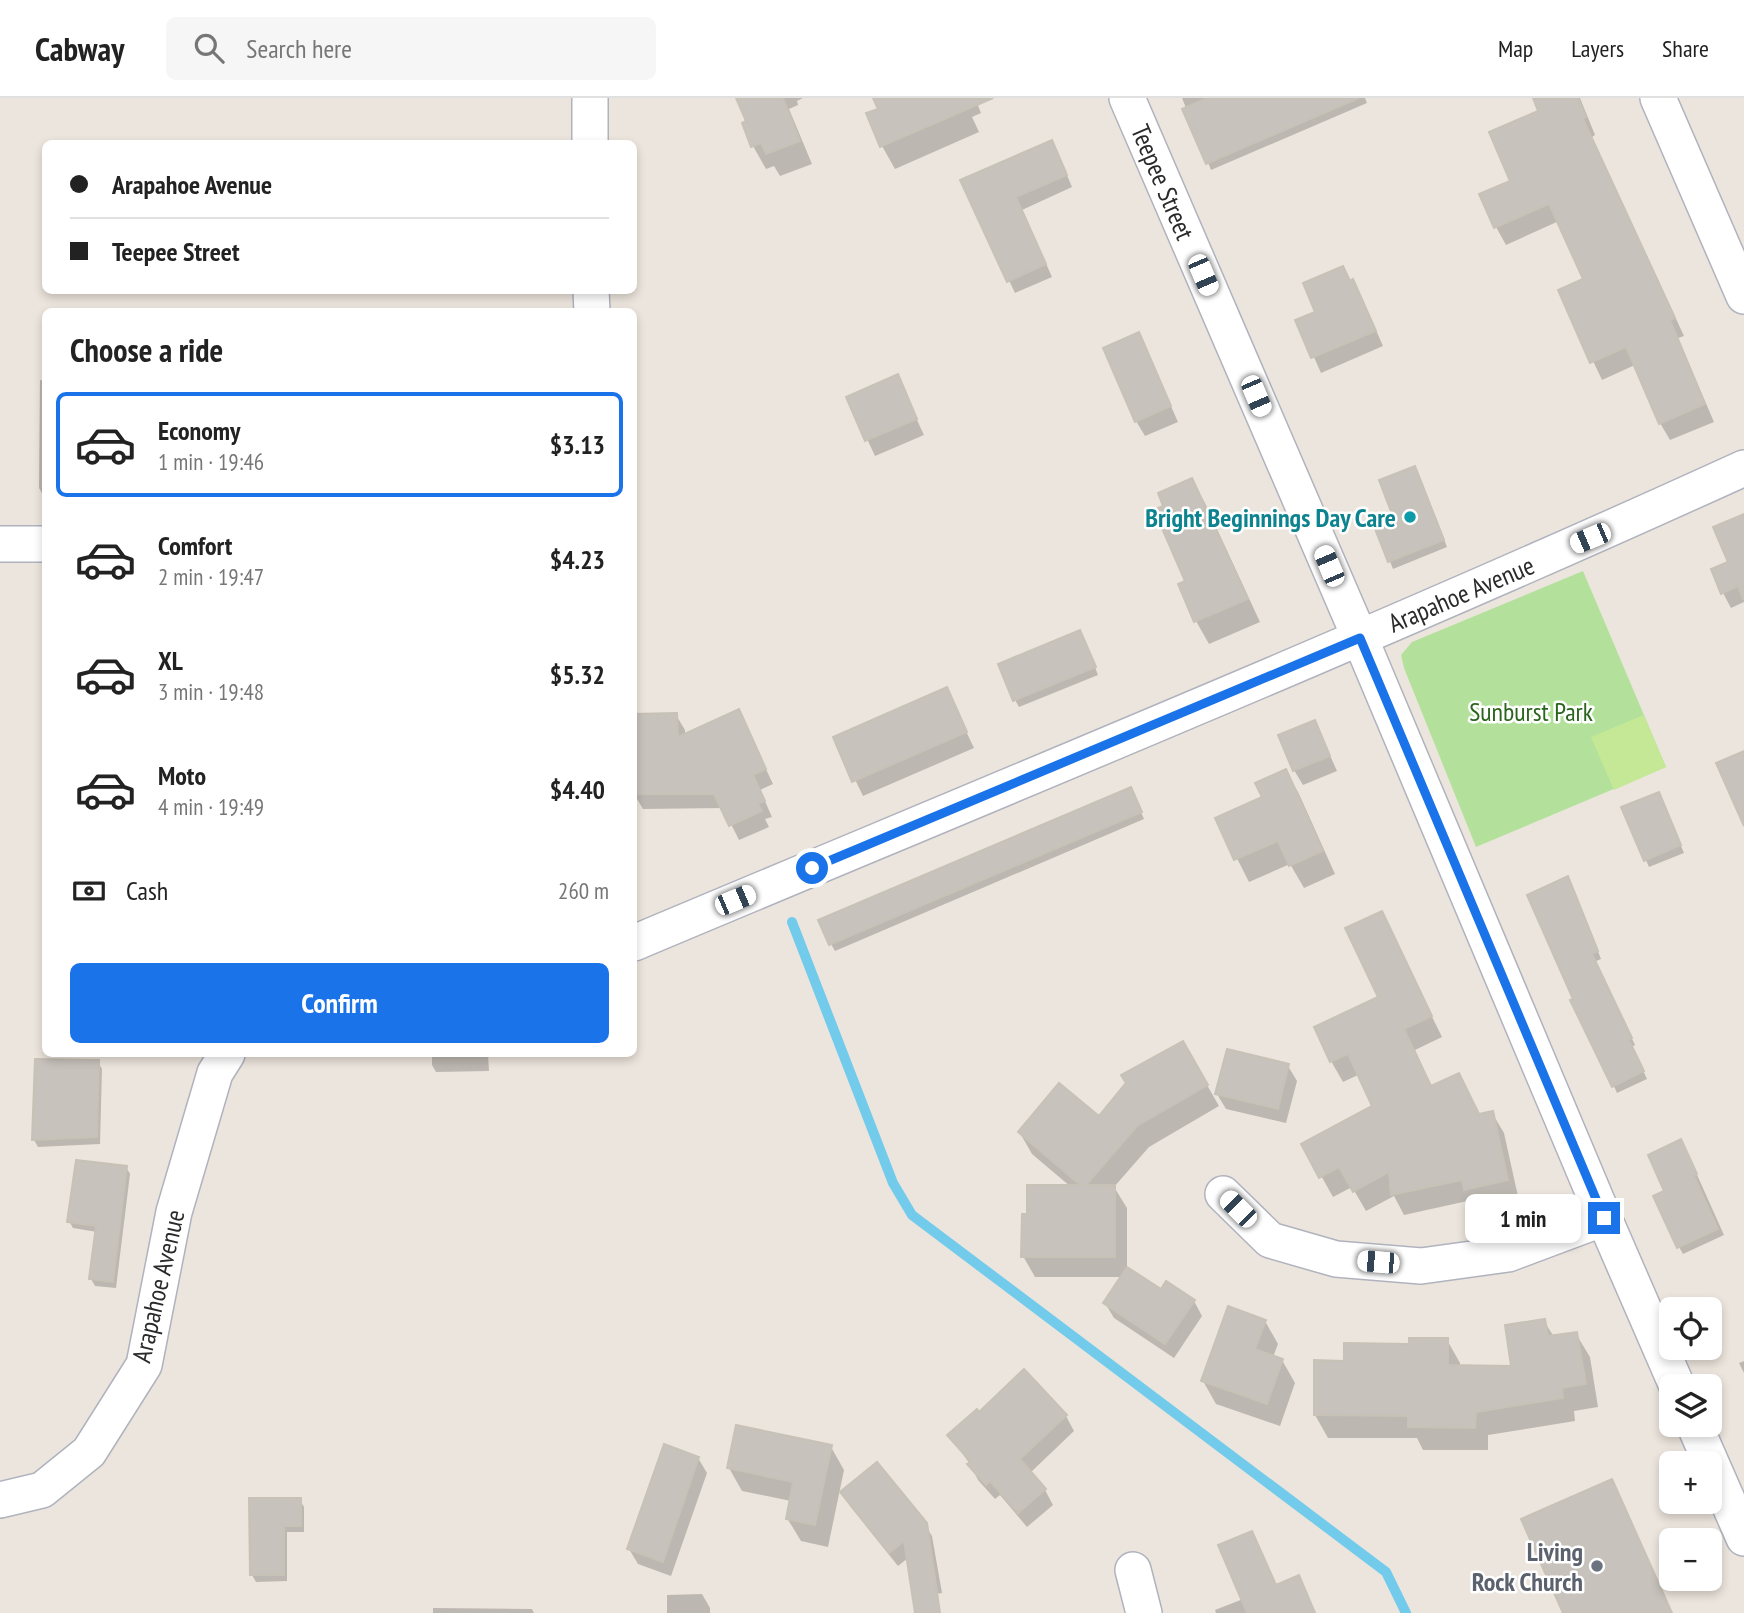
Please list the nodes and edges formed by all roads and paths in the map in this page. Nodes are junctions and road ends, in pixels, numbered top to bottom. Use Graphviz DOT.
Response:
graph roads {
  1 [pos="590,98"];
  2 [pos="1127,98"];
  3 [pos="1658,98"];
  4 [pos="590,140"];
  5 [pos="1744,296"];
  6 [pos="1744,468"];
  7 [pos="0,544"];
  8 [pos="42,544"];
  9 [pos="1360,638"];
  10 [pos="637,942"];
  11 [pos="225,1057"];
  12 [pos="1223,1194"];
  13 [pos="1604,1218"];
  14 [pos="1672,1374"];
  15 [pos="1700,1437"];
  16 [pos="0,1500"];
  17 [pos="1744,1538"];
  18 [pos="1133,1570"];
  19 [pos="1144,1613"];
  1 -- 4 [label="street"];
  2 -- 9 [label="street, Teepee Street"];
  3 -- 5 [label="street"];
  6 -- 9 [label="street, Arapahoe Avenue"];
  7 -- 8 [label="street"];
  9 -- 10 [label="street, Arapahoe Avenue"];
  9 -- 13 [label="street, Teepee Street"];
  11 -- 16 [label="street, Arapahoe Avenue"];
  12 -- 13 [label="street"];
  13 -- 14 [label="street, Teepee Street"];
  15 -- 17 [label="street"];
  18 -- 19 [label="street"];
}
